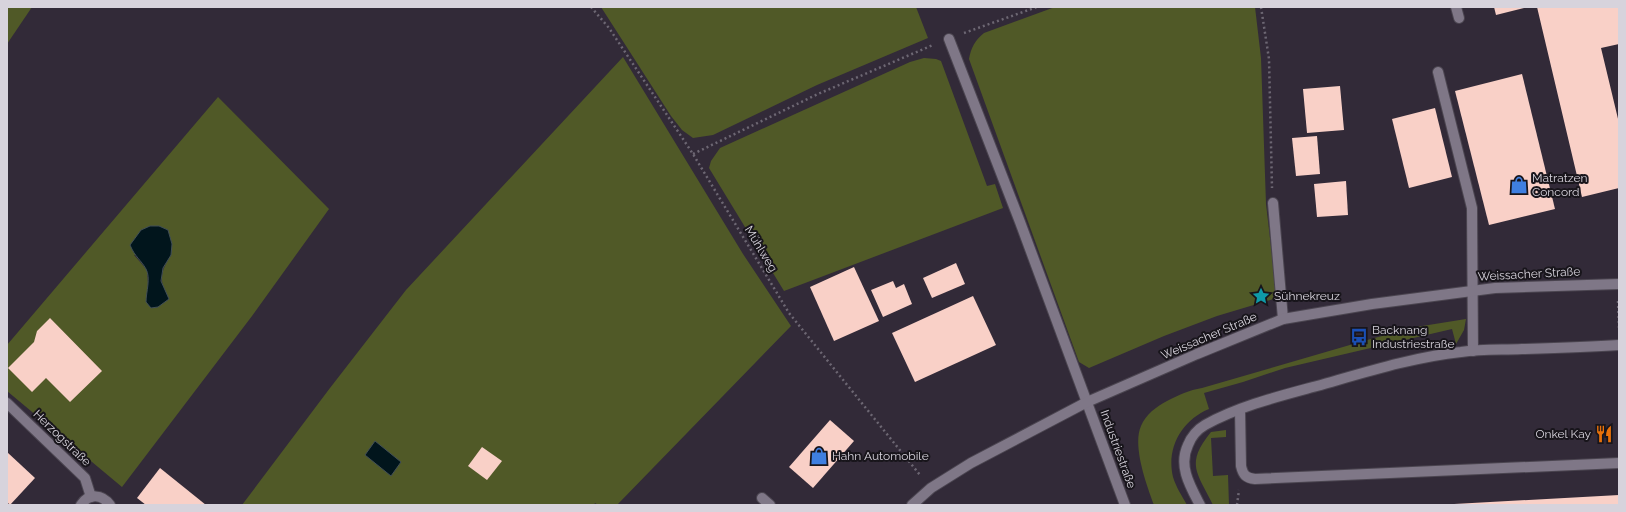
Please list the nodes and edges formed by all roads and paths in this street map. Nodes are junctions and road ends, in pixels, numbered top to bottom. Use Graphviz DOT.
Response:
graph roads {
  1 [pos="591,7"];
  2 [pos="1037,7"];
  3 [pos="1261,7"];
  4 [pos="1456,7"];
  5 [pos="1459,18"];
  6 [pos="949,39"];
  7 [pos="1438,72"];
  8 [pos="693,154"];
  9 [pos="1273,203"];
  10 [pos="1618,284"];
  11 [pos="1472,291"];
  12 [pos="1283,319"];
  13 [pos="1619,329"];
  14 [pos="1619,345"];
  15 [pos="1473,351"];
  16 [pos="1087,402"];
  17 [pos="7,403"];
  18 [pos="1240,410"];
  19 [pos="1619,463"];
  20 [pos="931,488"];
  21 [pos="91,497"];
  22 [pos="762,498"];
  23 [pos="81,505"];
  24 [pos="110,505"];
  25 [pos="770,505"];
  26 [pos="912,505"];
  27 [pos="1125,505"];
  28 [pos="1200,505"];
  1 -- 8 [label="path, Mühlweg"];
  2 -- 6 [label="path"];
  3 -- 9 [label="path"];
  4 -- 5 [label="street"];
  6 -- 8 [label="path"];
  6 -- 16 [label="street, Industriestraße"];
  7 -- 11 [label="street"];
  8 -- 20 [label="path, Mühlweg"];
  9 -- 12 [label="street"];
  10 -- 11 [label="street, Weissacher Straße"];
  10 -- 13 [label="path"];
  11 -- 12 [label="street, Weissacher Straße"];
  11 -- 15 [label="street"];
  12 -- 16 [label="street, Weissacher Straße"];
  14 -- 15 [label="street"];
  15 -- 18 [label="street"];
  16 -- 20 [label="street, Weissacher Straße"];
  16 -- 27 [label="street, Industriestraße"];
  17 -- 21 [label="street, Herzogstraße"];
  18 -- 19 [label="street"];
  18 -- 28 [label="street"];
  20 -- 26 [label="street, Weissacher Straße"];
  21 -- 23 [label="street"];
  21 -- 24 [label="street"];
  22 -- 25 [label="street"];
}
